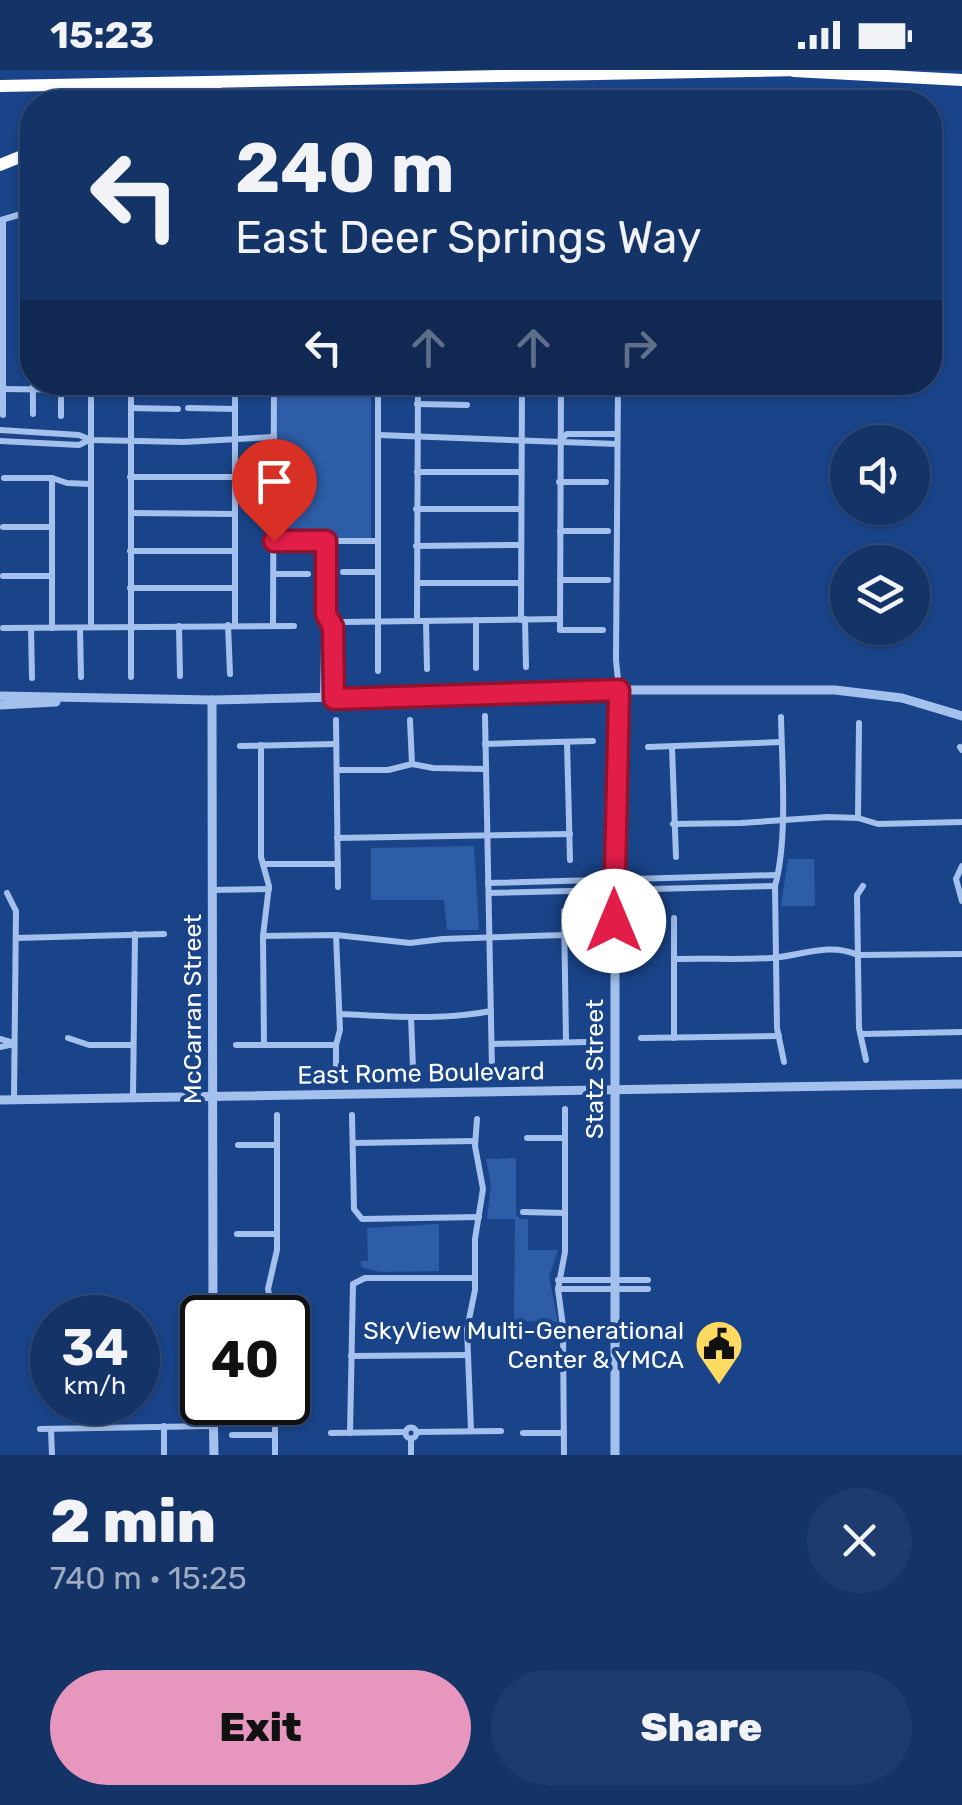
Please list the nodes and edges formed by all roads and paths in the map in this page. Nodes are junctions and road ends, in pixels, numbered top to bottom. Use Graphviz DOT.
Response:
graph roads {
  1 [pos="776,70"];
  2 [pos="802,70"];
  3 [pos="352,80"];
  4 [pos="962,80"];
  5 [pos="0,86"];
  6 [pos="216,90"];
  7 [pos="2,220"];
  8 [pos="2,389"];
  9 [pos="32,395"];
  10 [pos="61,395"];
  11 [pos="91,395"];
  12 [pos="131,395"];
  13 [pos="235,395"];
  14 [pos="274,395"];
  15 [pos="378,395"];
  16 [pos="418,395"];
  17 [pos="522,395"];
  18 [pos="561,395"];
  19 [pos="618,395"];
  20 [pos="418,404"];
  21 [pos="466,404"];
  22 [pos="131,408"];
  23 [pos="188,408"];
  24 [pos="178,409"];
  25 [pos="235,409"];
  26 [pos="33,414"];
  27 [pos="3,415"];
  28 [pos="61,416"];
  29 [pos="0,430"];
  30 [pos="617,434"];
  31 [pos="378,435"];
  32 [pos="418,436"];
  33 [pos="274,437"];
  34 [pos="236,438"];
  35 [pos="90,440"];
  36 [pos="130,440"];
  37 [pos="521,440"];
  38 [pos="0,441"];
  39 [pos="559,441"];
  40 [pos="617,444"];
  41 [pos="417,472"];
  42 [pos="520,472"];
  43 [pos="130,476"];
  44 [pos="235,477"];
  45 [pos="4,478"];
  46 [pos="52,478"];
  47 [pos="560,482"];
  48 [pos="606,482"];
  49 [pos="90,484"];
  50 [pos="416,509"];
  51 [pos="519,509"];
  52 [pos="131,513"];
  53 [pos="236,514"];
  54 [pos="3,527"];
  55 [pos="52,527"];
  56 [pos="608,530"];
  57 [pos="560,531"];
  58 [pos="274,541"];
  59 [pos="326,541"];
  60 [pos="378,541"];
  61 [pos="520,545"];
  62 [pos="416,546"];
  63 [pos="130,550"];
  64 [pos="235,552"];
  65 [pos="343,572"];
  66 [pos="378,572"];
  67 [pos="274,574"];
  68 [pos="308,574"];
  69 [pos="3,576"];
  70 [pos="52,576"];
  71 [pos="560,580"];
  72 [pos="608,580"];
  73 [pos="520,583"];
  74 [pos="417,584"];
  75 [pos="130,588"];
  76 [pos="235,588"];
  77 [pos="560,618"];
  78 [pos="476,620"];
  79 [pos="523,620"];
  80 [pos="422,621"];
  81 [pos="344,622"];
  82 [pos="378,622"];
  83 [pos="273,624"];
  84 [pos="232,625"];
  85 [pos="179,626"];
  86 [pos="294,626"];
  87 [pos="91,627"];
  88 [pos="130,627"];
  89 [pos="3,628"];
  90 [pos="31,628"];
  91 [pos="52,628"];
  92 [pos="80,628"];
  93 [pos="603,630"];
  94 [pos="526,667"];
  95 [pos="476,668"];
  96 [pos="427,669"];
  97 [pos="378,670"];
  98 [pos="230,674"];
  99 [pos="180,676"];
  100 [pos="82,677"];
  101 [pos="131,677"];
  102 [pos="32,678"];
  103 [pos="619,690"];
  104 [pos="0,696"];
  105 [pos="328,699"];
  106 [pos="79,700"];
  107 [pos="212,700"];
  108 [pos="0,705"];
  109 [pos="485,716"];
  110 [pos="962,716"];
  111 [pos="781,717"];
  112 [pos="336,720"];
  113 [pos="410,720"];
  114 [pos="858,723"];
  115 [pos="593,741"];
  116 [pos="567,742"];
  117 [pos="782,742"];
  118 [pos="336,744"];
  119 [pos="485,744"];
  120 [pos="240,746"];
  121 [pos="262,746"];
  122 [pos="648,747"];
  123 [pos="672,747"];
  124 [pos="412,764"];
  125 [pos="486,769"];
  126 [pos="336,770"];
  127 [pos="858,818"];
  128 [pos="782,820"];
  129 [pos="962,822"];
  130 [pos="673,824"];
  131 [pos="570,834"];
  132 [pos="487,835"];
  133 [pos="338,838"];
  134 [pos="676,857"];
  135 [pos="570,860"];
  136 [pos="263,864"];
  137 [pos="338,864"];
  138 [pos="962,866"];
  139 [pos="778,875"];
  140 [pos="488,883"];
  141 [pos="614,883"];
  142 [pos="775,886"];
  143 [pos="863,886"];
  144 [pos="338,887"];
  145 [pos="212,890"];
  146 [pos="269,890"];
  147 [pos="8,893"];
  148 [pos="488,893"];
  149 [pos="962,901"];
  150 [pos="564,911"];
  151 [pos="674,918"];
  152 [pos="135,934"];
  153 [pos="164,934"];
  154 [pos="336,935"];
  155 [pos="564,935"];
  156 [pos="262,936"];
  157 [pos="490,937"];
  158 [pos="16,938"];
  159 [pos="962,954"];
  160 [pos="858,956"];
  161 [pos="674,958"];
  162 [pos="776,958"];
  163 [pos="491,1011"];
  164 [pos="340,1014"];
  165 [pos="411,1016"];
  166 [pos="962,1032"];
  167 [pos="862,1034"];
  168 [pos="779,1036"];
  169 [pos="68,1038"];
  170 [pos="641,1038"];
  171 [pos="674,1038"];
  172 [pos="0,1039"];
  173 [pos="566,1041"];
  174 [pos="587,1042"];
  175 [pos="15,1044"];
  176 [pos="492,1044"];
  177 [pos="133,1045"];
  178 [pos="336,1045"];
  179 [pos="236,1046"];
  180 [pos="264,1046"];
  181 [pos="0,1047"];
  182 [pos="866,1060"];
  183 [pos="784,1062"];
  184 [pos="413,1068"];
  185 [pos="492,1070"];
  186 [pos="336,1071"];
  187 [pos="962,1084"];
  188 [pos="614,1090"];
  189 [pos="212,1096"];
  190 [pos="133,1097"];
  191 [pos="14,1099"];
  192 [pos="0,1100"];
  193 [pos="565,1109"];
  194 [pos="278,1116"];
  195 [pos="352,1116"];
  196 [pos="477,1118"];
  197 [pos="527,1138"];
  198 [pos="565,1138"];
  199 [pos="476,1141"];
  200 [pos="354,1143"];
  201 [pos="238,1144"];
  202 [pos="277,1145"];
  203 [pos="523,1212"];
  204 [pos="565,1213"];
  205 [pos="479,1217"];
  206 [pos="236,1234"];
  207 [pos="277,1234"];
  208 [pos="474,1278"];
  209 [pos="558,1285"];
  210 [pos="613,1285"];
  211 [pos="648,1285"];
  212 [pos="213,1295"];
  213 [pos="269,1295"];
  214 [pos="468,1355"];
  215 [pos="351,1356"];
  216 [pos="522,1358"];
  217 [pos="564,1358"];
  218 [pos="275,1425"];
  219 [pos="164,1426"];
  220 [pos="214,1426"];
  221 [pos="40,1429"];
  222 [pos="51,1429"];
  223 [pos="471,1431"];
  224 [pos="500,1431"];
  225 [pos="404,1432"];
  226 [pos="417,1432"];
  227 [pos="332,1433"];
  228 [pos="350,1433"];
  229 [pos="523,1433"];
  230 [pos="564,1433"];
  231 [pos="232,1435"];
  232 [pos="275,1435"];
  233 [pos="411,1439"];
  234 [pos="52,1455"];
  235 [pos="164,1455"];
  236 [pos="214,1455"];
  237 [pos="275,1455"];
  238 [pos="411,1455"];
  239 [pos="564,1455"];
  240 [pos="615,1455"];
  1 -- 2 [label="highway"];
  1 -- 3 [label="highway"];
  1 -- 4 [label="highway"];
  3 -- 5 [label="highway"];
  3 -- 6 [label="highway"];
  7 -- 8 [label="street"];
  8 -- 27 [label="street"];
  9 -- 26 [label="street"];
  10 -- 28 [label="street"];
  11 -- 35 [label="street"];
  12 -- 22 [label="street"];
  13 -- 25 [label="street"];
  14 -- 33 [label="street"];
  15 -- 31 [label="street"];
  16 -- 20 [label="street"];
  17 -- 37 [label="street"];
  18 -- 39 [label="street"];
  19 -- 30 [label="street, Statz Street"];
  20 -- 21 [label="street"];
  20 -- 32 [label="street"];
  22 -- 24 [label="street"];
  22 -- 36 [label="street"];
  23 -- 25 [label="street"];
  25 -- 34 [label="street"];
  29 -- 35 [label="street"];
  30 -- 39 [label="street"];
  30 -- 40 [label="street, Statz Street"];
  31 -- 32 [label="street"];
  31 -- 60 [label="street"];
  32 -- 37 [label="street"];
  32 -- 41 [label="street"];
  33 -- 34 [label="street"];
  33 -- 58 [label="street"];
  34 -- 36 [label="street"];
  34 -- 44 [label="street"];
  35 -- 36 [label="street"];
  35 -- 38 [label="street"];
  35 -- 49 [label="street"];
  36 -- 43 [label="street"];
  37 -- 39 [label="street"];
  37 -- 42 [label="street"];
  39 -- 40 [label="street"];
  39 -- 47 [label="street"];
  40 -- 103 [label="street, Statz Street"];
  41 -- 42 [label="street"];
  41 -- 50 [label="street"];
  42 -- 51 [label="street"];
  43 -- 44 [label="street"];
  43 -- 52 [label="street"];
  44 -- 53 [label="street"];
  45 -- 46 [label="street"];
  46 -- 49 [label="street"];
  46 -- 55 [label="street"];
  47 -- 48 [label="street"];
  47 -- 57 [label="street"];
  49 -- 87 [label="street"];
  50 -- 51 [label="street"];
  50 -- 62 [label="street"];
  51 -- 61 [label="street"];
  52 -- 53 [label="street"];
  52 -- 63 [label="street"];
  53 -- 64 [label="street"];
  54 -- 55 [label="street"];
  55 -- 70 [label="street"];
  56 -- 57 [label="street"];
  57 -- 71 [label="street"];
  58 -- 59 [label="street"];
  58 -- 67 [label="street"];
  59 -- 60 [label="street"];
  59 -- 105 [label="street"];
  60 -- 66 [label="street"];
  61 -- 62 [label="street"];
  61 -- 73 [label="street"];
  62 -- 74 [label="street"];
  63 -- 64 [label="street"];
  63 -- 75 [label="street"];
  64 -- 76 [label="street"];
  65 -- 66 [label="street"];
  66 -- 82 [label="street"];
  67 -- 68 [label="street"];
  67 -- 83 [label="street"];
  69 -- 70 [label="street"];
  70 -- 91 [label="street"];
  71 -- 72 [label="street"];
  71 -- 77 [label="street"];
  73 -- 74 [label="street"];
  73 -- 79 [label="street"];
  74 -- 80 [label="street"];
  75 -- 76 [label="street"];
  75 -- 88 [label="street"];
  76 -- 84 [label="street"];
  77 -- 79 [label="street"];
  77 -- 93 [label="street"];
  78 -- 79 [label="street"];
  78 -- 80 [label="street"];
  78 -- 95 [label="street"];
  79 -- 94 [label="street"];
  80 -- 82 [label="street"];
  80 -- 96 [label="street"];
  81 -- 82 [label="street"];
  82 -- 97 [label="street"];
  83 -- 84 [label="street"];
  83 -- 86 [label="street"];
  84 -- 85 [label="street"];
  84 -- 98 [label="street"];
  85 -- 88 [label="street"];
  85 -- 99 [label="street"];
  87 -- 88 [label="street"];
  87 -- 92 [label="street"];
  88 -- 101 [label="street"];
  89 -- 90 [label="street"];
  90 -- 91 [label="street"];
  90 -- 102 [label="street"];
  91 -- 92 [label="street"];
  92 -- 100 [label="street"];
  103 -- 105 [label="street"];
  103 -- 110 [label="street"];
  103 -- 141 [label="street, Statz Street"];
  104 -- 106 [label="street"];
  105 -- 107 [label="street"];
  106 -- 107 [label="street"];
  106 -- 108 [label="street"];
  107 -- 145 [label="street, McCarran Street"];
  109 -- 119 [label="street"];
  111 -- 117 [label="street"];
  112 -- 118 [label="street"];
  113 -- 124 [label="street"];
  114 -- 127 [label="street"];
  115 -- 116 [label="street"];
  116 -- 119 [label="street"];
  116 -- 131 [label="street"];
  117 -- 123 [label="street"];
  117 -- 128 [label="street"];
  118 -- 121 [label="street"];
  118 -- 126 [label="street"];
  119 -- 125 [label="street"];
  120 -- 121 [label="street"];
  121 -- 136 [label="street"];
  122 -- 123 [label="street"];
  123 -- 130 [label="street"];
  124 -- 125 [label="street"];
  124 -- 126 [label="street"];
  125 -- 132 [label="street"];
  126 -- 133 [label="street"];
  127 -- 128 [label="street"];
  127 -- 129 [label="street"];
  128 -- 130 [label="street"];
  128 -- 139 [label="street"];
  130 -- 134 [label="street"];
  131 -- 132 [label="street"];
  131 -- 135 [label="street"];
  132 -- 133 [label="street"];
  132 -- 140 [label="street"];
  133 -- 137 [label="street"];
  136 -- 137 [label="street"];
  136 -- 146 [label="street"];
  137 -- 144 [label="street"];
  138 -- 149 [label="street"];
  139 -- 141 [label="street"];
  139 -- 142 [label="street"];
  140 -- 141 [label="street"];
  140 -- 148 [label="street"];
  141 -- 142 [label="street"];
  141 -- 148 [label="street"];
  141 -- 188 [label="street, Statz Street"];
  142 -- 162 [label="street"];
  143 -- 160 [label="street"];
  145 -- 146 [label="street"];
  145 -- 189 [label="street, McCarran Street"];
  146 -- 156 [label="street"];
  147 -- 158 [label="street"];
  148 -- 157 [label="street"];
  150 -- 155 [label="street"];
  151 -- 161 [label="street"];
  152 -- 153 [label="street"];
  152 -- 158 [label="street"];
  152 -- 177 [label="street"];
  154 -- 156 [label="street"];
  154 -- 157 [label="street"];
  154 -- 164 [label="street"];
  155 -- 157 [label="street"];
  155 -- 173 [label="street"];
  156 -- 180 [label="street"];
  157 -- 163 [label="street"];
  158 -- 175 [label="street"];
  159 -- 160 [label="street"];
  160 -- 162 [label="street"];
  160 -- 167 [label="street"];
  161 -- 162 [label="street"];
  161 -- 171 [label="street"];
  162 -- 168 [label="street"];
  163 -- 165 [label="street"];
  163 -- 176 [label="street"];
  164 -- 165 [label="street"];
  164 -- 178 [label="street"];
  165 -- 184 [label="street"];
  166 -- 167 [label="street"];
  167 -- 182 [label="street"];
  168 -- 171 [label="street"];
  168 -- 183 [label="street"];
  169 -- 177 [label="street"];
  170 -- 171 [label="street"];
  172 -- 175 [label="street"];
  173 -- 174 [label="street"];
  173 -- 176 [label="street"];
  175 -- 181 [label="street"];
  175 -- 191 [label="street"];
  176 -- 185 [label="street"];
  177 -- 190 [label="street"];
  178 -- 180 [label="street"];
  178 -- 186 [label="street"];
  179 -- 180 [label="street"];
  187 -- 188 [label="street, East Rome Boulevard"];
  188 -- 189 [label="street, East Rome Boulevard"];
  188 -- 210 [label="street, Statz Street"];
  189 -- 190 [label="street, East Rome Boulevard"];
  189 -- 212 [label="street, McCarran Street"];
  190 -- 191 [label="street, East Rome Boulevard"];
  191 -- 192 [label="street, East Rome Boulevard"];
  193 -- 198 [label="street"];
  194 -- 202 [label="street"];
  195 -- 200 [label="street"];
  196 -- 199 [label="street"];
  197 -- 198 [label="street"];
  198 -- 204 [label="street"];
  199 -- 200 [label="street"];
  199 -- 205 [label="street"];
  200 -- 205 [label="street"];
  201 -- 202 [label="street"];
  202 -- 207 [label="street"];
  203 -- 204 [label="street"];
  204 -- 209 [label="street"];
  205 -- 208 [label="street"];
  206 -- 207 [label="street"];
  207 -- 213 [label="street"];
  208 -- 214 [label="street"];
  208 -- 215 [label="street"];
  209 -- 210 [label="street"];
  209 -- 217 [label="street"];
  210 -- 211 [label="street"];
  210 -- 240 [label="street, Statz Street"];
  214 -- 215 [label="street"];
  214 -- 223 [label="street"];
  215 -- 228 [label="street"];
  216 -- 217 [label="street"];
  217 -- 230 [label="street"];
  218 -- 232 [label="street"];
  219 -- 220 [label="street"];
  219 -- 222 [label="street"];
  219 -- 235 [label="street"];
  220 -- 236 [label="street"];
  221 -- 222 [label="street"];
  222 -- 234 [label="street"];
  223 -- 224 [label="street"];
  223 -- 226 [label="street"];
  225 -- 226 [label="street"];
  225 -- 228 [label="street"];
  225 -- 233 [label="street"];
  226 -- 233 [label="street"];
  227 -- 228 [label="street"];
  229 -- 230 [label="street"];
  230 -- 239 [label="street"];
  231 -- 232 [label="street"];
  232 -- 237 [label="street"];
  233 -- 238 [label="street"];
}
